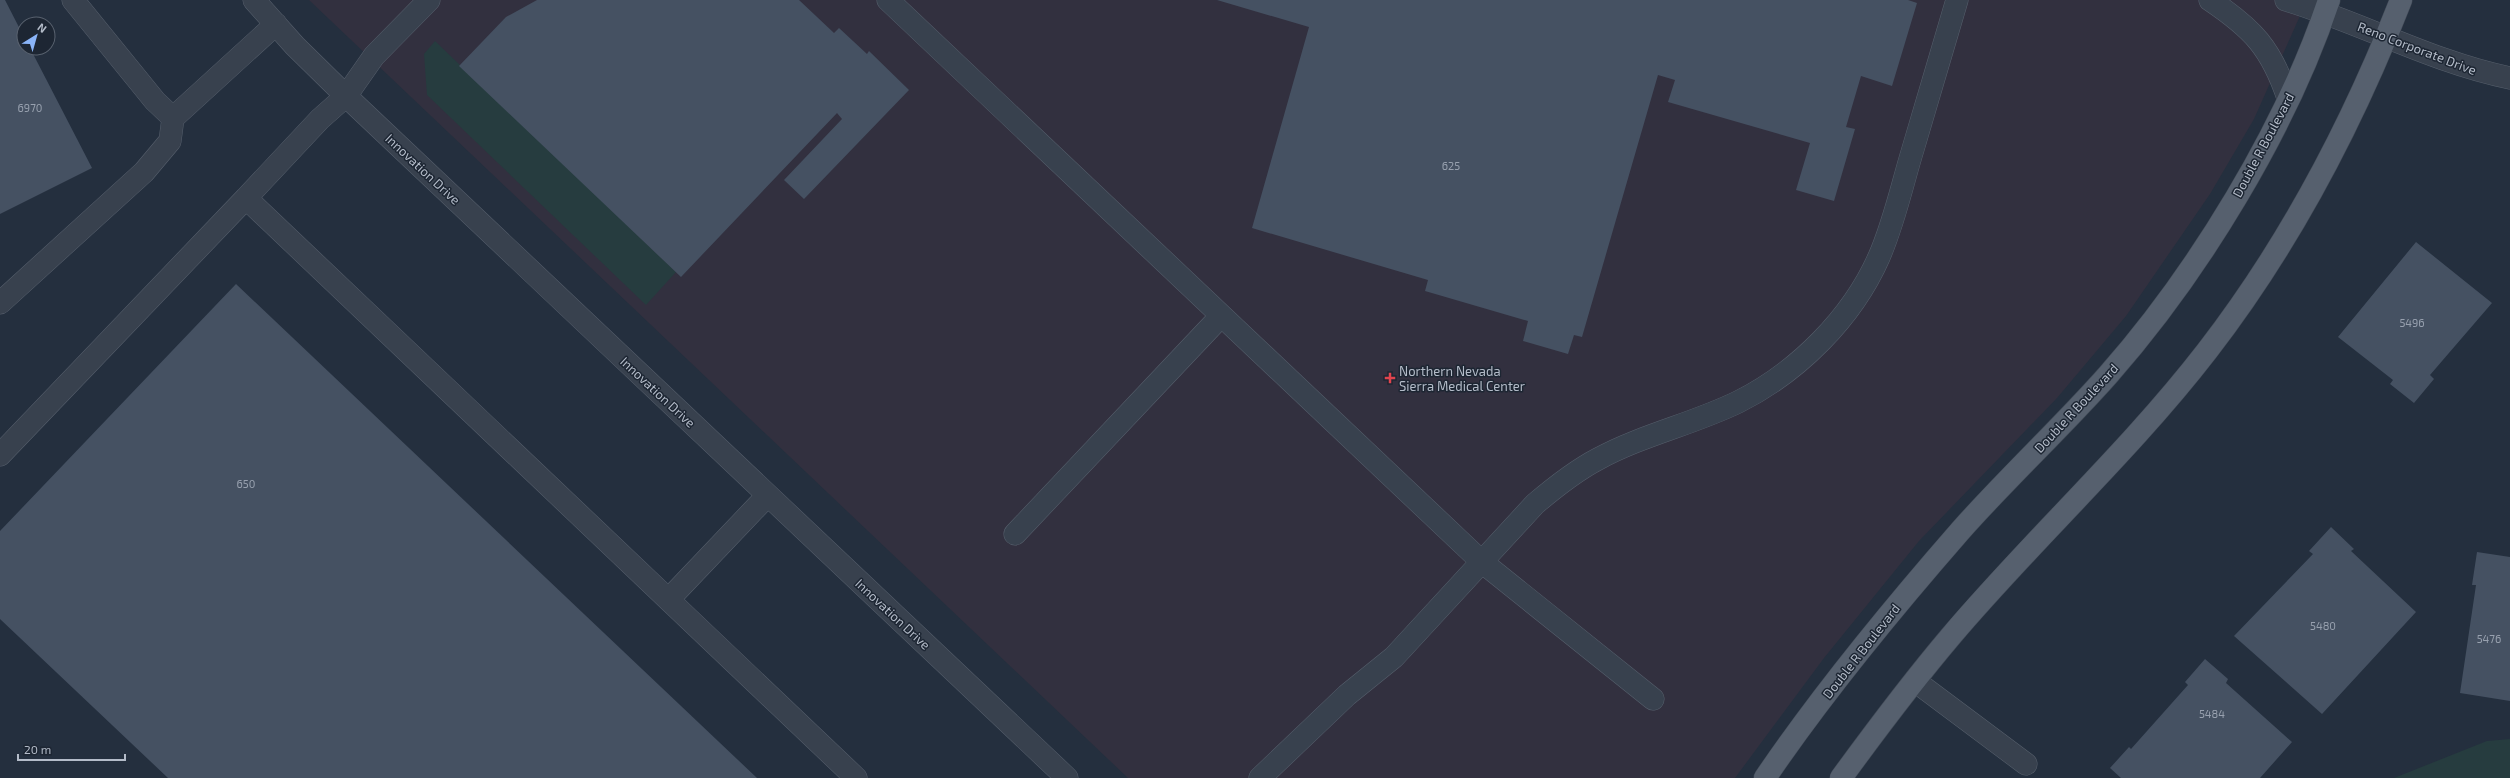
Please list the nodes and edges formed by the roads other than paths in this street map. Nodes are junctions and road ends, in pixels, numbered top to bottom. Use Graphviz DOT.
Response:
graph roads {
  1 [pos="73,0"];
  2 [pos="254,0"];
  3 [pos="429,0"];
  4 [pos="888,0"];
  5 [pos="1957,0"];
  6 [pos="2210,0"];
  7 [pos="2286,0"];
  8 [pos="2401,0"];
  9 [pos="2327,6"];
  10 [pos="276,24"];
  11 [pos="2387,37"];
  12 [pos="2510,78"];
  13 [pos="346,96"];
  14 [pos="2288,98"];
  15 [pos="173,118"];
  16 [pos="246,198"];
  17 [pos="0,303"];
  18 [pos="1221,316"];
  19 [pos="0,455"];
  20 [pos="768,496"];
  21 [pos="1015,534"];
  22 [pos="1482,562"];
  23 [pos="669,600"];
  24 [pos="1916,681"];
  25 [pos="1653,699"];
  26 [pos="2026,764"];
  27 [pos="856,778"];
  28 [pos="1067,778"];
  29 [pos="1260,778"];
  30 [pos="1765,778"];
  31 [pos="1841,778"];
  1 -- 15 [label="street"];
  2 -- 10 [label="street, Innovation Drive"];
  3 -- 13 [label="street"];
  4 -- 18 [label="street"];
  5 -- 22 [label="street"];
  6 -- 14 [label="street"];
  7 -- 9 [label="street, Reno Corporate Drive"];
  8 -- 11 [label="main road"];
  9 -- 11 [label="street, Reno Corporate Drive"];
  9 -- 14 [label="main road, Double R Boulevard"];
  10 -- 13 [label="street, Innovation Drive"];
  10 -- 15 [label="street"];
  11 -- 12 [label="street, Reno Corporate Drive"];
  11 -- 24 [label="main road"];
  13 -- 16 [label="street"];
  13 -- 20 [label="street, Innovation Drive"];
  14 -- 30 [label="main road, Double R Boulevard"];
  15 -- 17 [label="street"];
  16 -- 19 [label="street"];
  16 -- 23 [label="street"];
  18 -- 21 [label="street"];
  18 -- 22 [label="street"];
  20 -- 23 [label="street"];
  20 -- 28 [label="street, Innovation Drive"];
  22 -- 25 [label="street"];
  22 -- 29 [label="street"];
  23 -- 27 [label="street"];
  24 -- 26 [label="street"];
  24 -- 31 [label="main road"];
}
